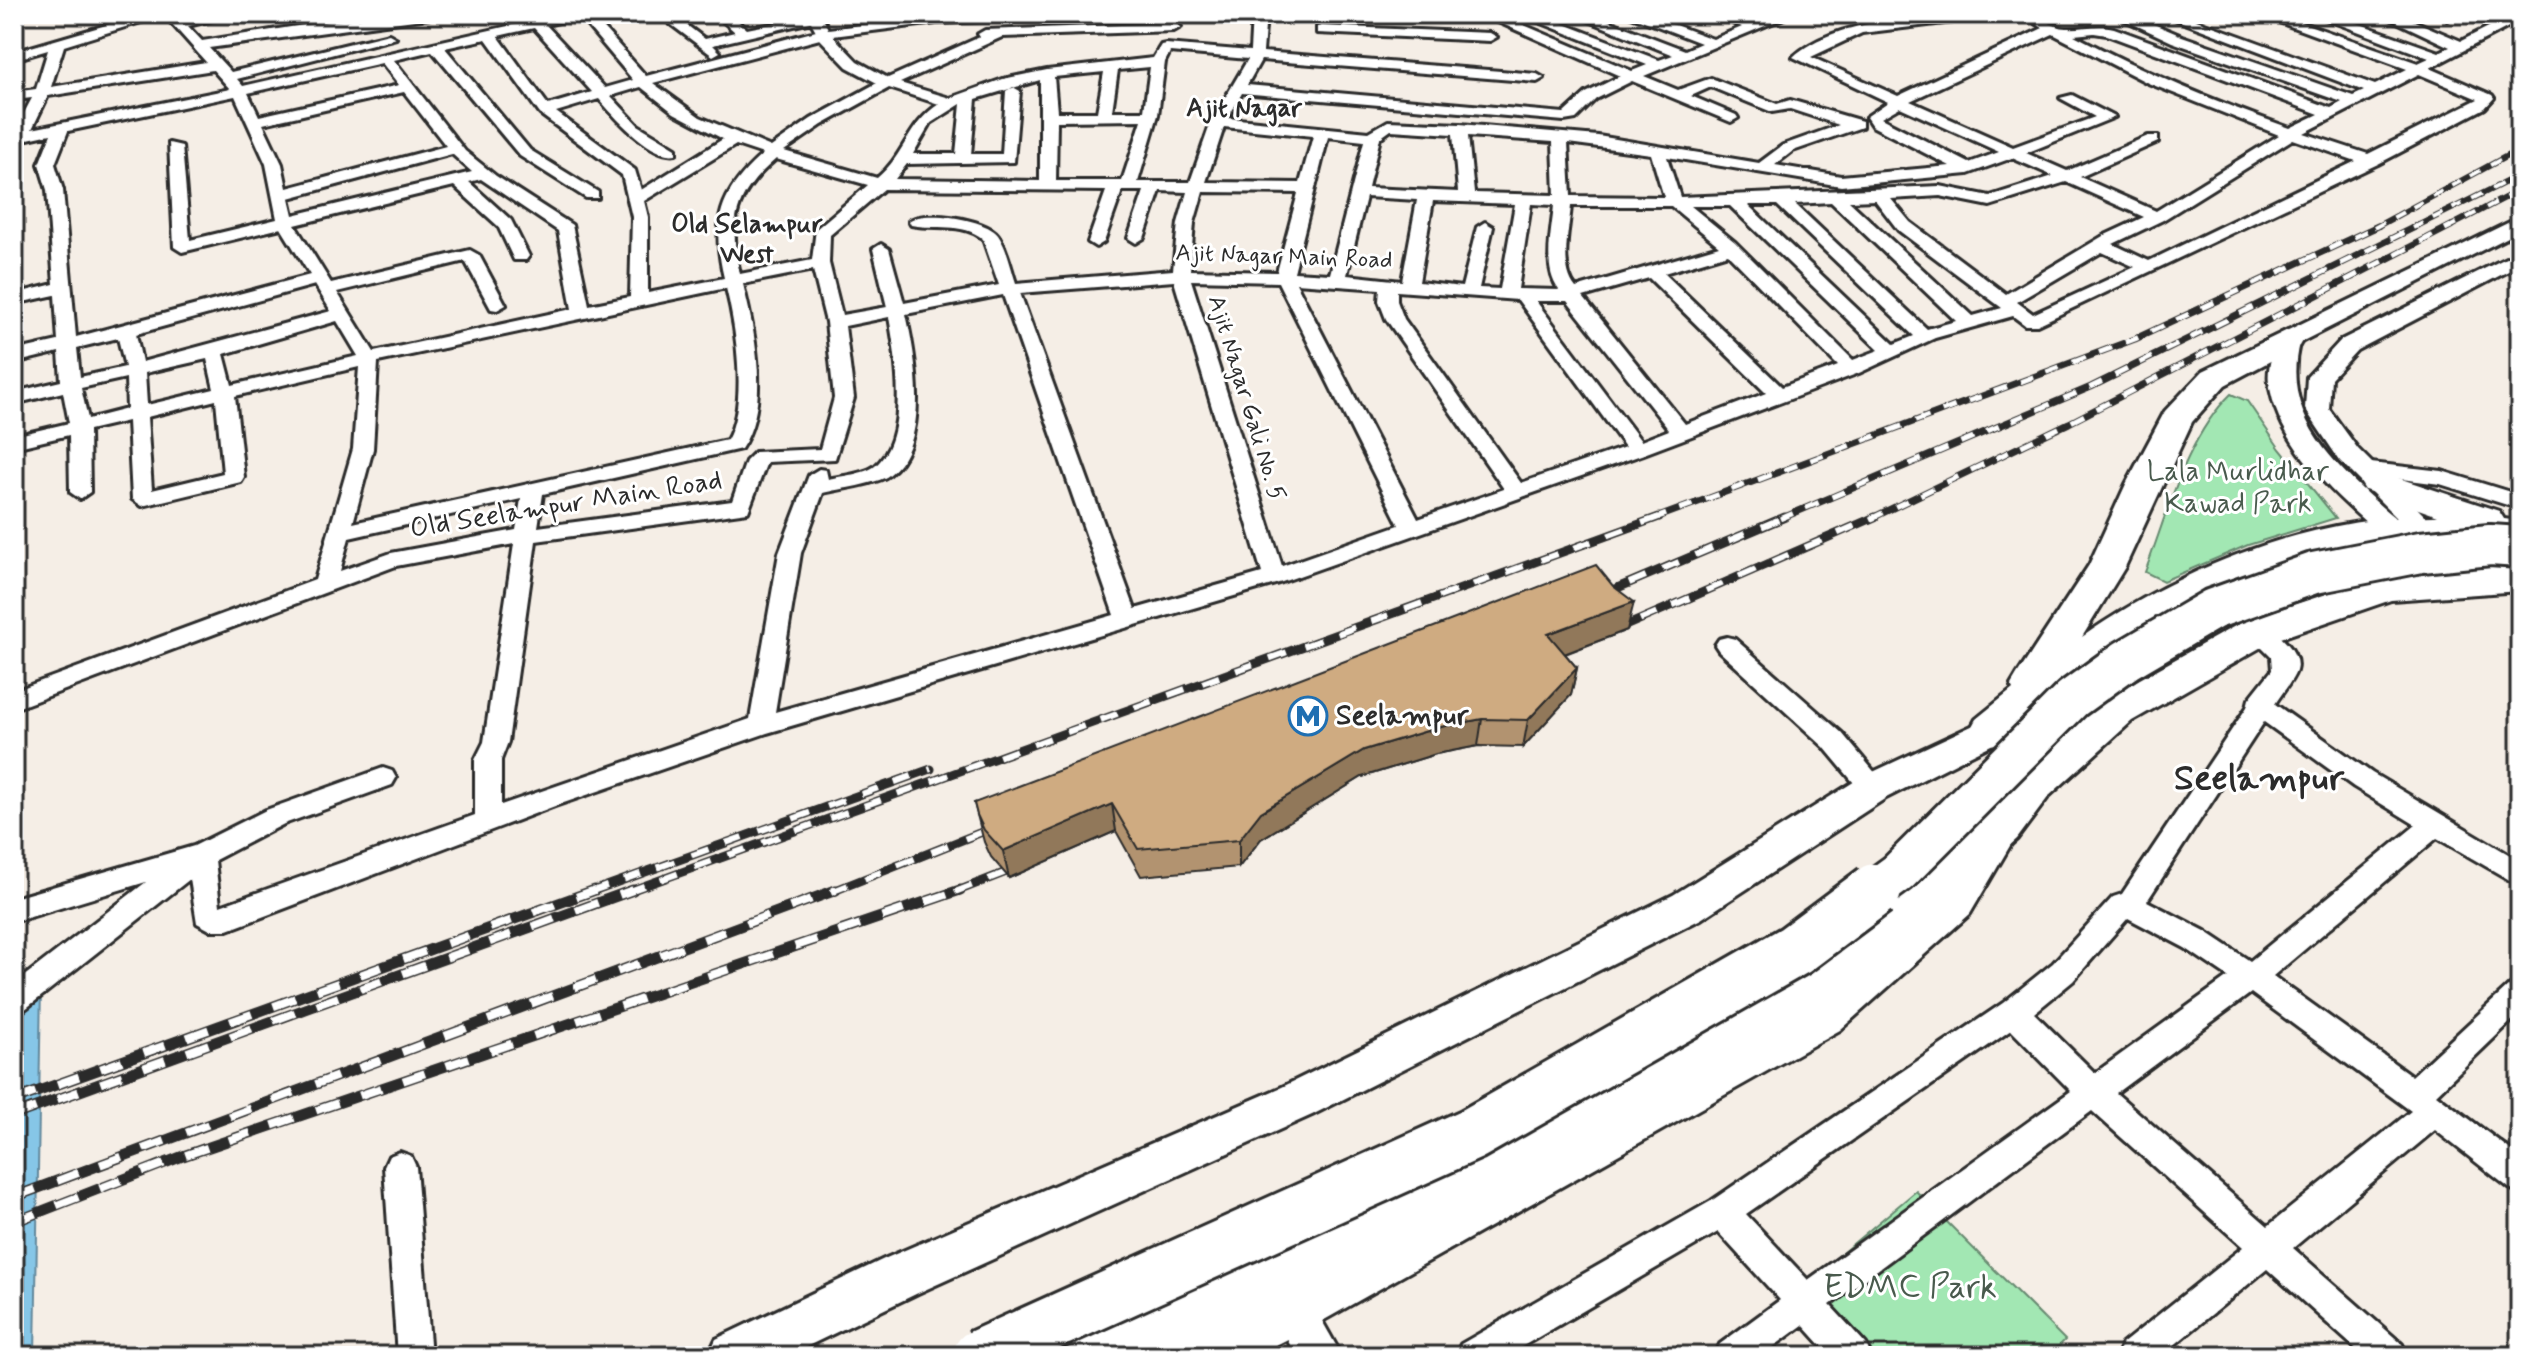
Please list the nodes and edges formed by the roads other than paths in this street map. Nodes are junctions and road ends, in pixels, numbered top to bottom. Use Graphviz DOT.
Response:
graph roads {
  1 [pos="158,14"];
  2 [pos="230,14"];
  3 [pos="318,14"];
  4 [pos="429,14"];
  5 [pos="578,14"];
  6 [pos="584,14"];
  7 [pos="664,14"];
  8 [pos="722,14"];
  9 [pos="1049,14"];
  10 [pos="1259,14"];
  11 [pos="1322,14"];
  12 [pos="1487,14"];
  13 [pos="1526,14"];
  14 [pos="1579,14"];
  15 [pos="1633,14"];
  16 [pos="1717,14"];
  17 [pos="1787,14"];
  18 [pos="1984,14"];
  19 [pos="2029,14"];
  20 [pos="2119,14"];
  21 [pos="2168,14"];
  22 [pos="2264,14"];
  23 [pos="2319,14"];
  24 [pos="814,15"];
  25 [pos="2396,15"];
  26 [pos="2519,15"];
  27 [pos="392,16"];
  28 [pos="917,17"];
  29 [pos="1910,18"];
  30 [pos="783,19"];
  31 [pos="870,20"];
  32 [pos="1178,21"];
  33 [pos="537,23"];
  34 [pos="180,25"];
  35 [pos="1755,27"];
  36 [pos="1322,30"];
  37 [pos="2056,31"];
  38 [pos="489,34"];
  39 [pos="745,34"];
  40 [pos="822,34"];
  41 [pos="941,34"];
  42 [pos="964,34"];
  43 [pos="999,34"];
  44 [pos="925,35"];
  45 [pos="901,37"];
  46 [pos="1490,37"];
  47 [pos="389,38"];
  48 [pos="1713,43"];
  49 [pos="702,44"];
  50 [pos="57,45"];
  51 [pos="2460,46"];
  52 [pos="437,48"];
  53 [pos="1386,50"];
  54 [pos="1684,54"];
  55 [pos="406,55"];
  56 [pos="1162,55"];
  57 [pos="14,56"];
  58 [pos="1256,57"];
  59 [pos="2440,57"];
  60 [pos="386,59"];
  61 [pos="721,59"];
  62 [pos="1318,62"];
  63 [pos="1660,65"];
  64 [pos="1112,66"];
  65 [pos="2418,68"];
  66 [pos="1047,74"];
  67 [pos="1629,76"];
  68 [pos="227,77"];
  69 [pos="1537,78"];
  70 [pos="645,82"];
  71 [pos="884,84"];
  72 [pos="409,87"];
  73 [pos="1236,88"];
  74 [pos="1013,91"];
  75 [pos="2378,91"];
  76 [pos="603,94"];
  77 [pos="41,95"];
  78 [pos="14,96"];
  79 [pos="1677,96"];
  80 [pos="2067,98"];
  81 [pos="960,99"];
  82 [pos="1901,100"];
  83 [pos="103,101"];
  84 [pos="1380,102"];
  85 [pos="2356,102"];
  86 [pos="545,111"];
  87 [pos="2331,113"];
  88 [pos="1104,115"];
  89 [pos="1151,115"];
  90 [pos="1050,117"];
  91 [pos="1569,117"];
  92 [pos="1731,118"];
  93 [pos="1873,118"];
  94 [pos="257,121"];
  95 [pos="1218,122"];
  96 [pos="704,124"];
  97 [pos="1854,125"];
  98 [pos="61,129"];
  99 [pos="1460,129"];
  100 [pos="1322,131"];
  101 [pos="2291,134"];
  102 [pos="18,136"];
  103 [pos="738,137"];
  104 [pos="1373,137"];
  105 [pos="1564,139"];
  106 [pos="2153,139"];
  107 [pos="656,142"];
  108 [pos="174,146"];
  109 [pos="456,148"];
  110 [pos="1657,149"];
  111 [pos="671,151"];
  112 [pos="776,151"];
  113 [pos="2018,152"];
  114 [pos="905,159"];
  115 [pos="963,159"];
  116 [pos="2373,161"];
  117 [pos="1762,168"];
  118 [pos="1968,169"];
  119 [pos="484,174"];
  120 [pos="2068,174"];
  121 [pos="458,181"];
  122 [pos="881,184"];
  123 [pos="1048,185"];
  124 [pos="1123,186"];
  125 [pos="1154,187"];
  126 [pos="1308,188"];
  127 [pos="1196,189"];
  128 [pos="1357,192"];
  129 [pos="281,195"];
  130 [pos="592,195"];
  131 [pos="1880,195"];
  132 [pos="1426,196"];
  133 [pos="1466,196"];
  134 [pos="1778,197"];
  135 [pos="1835,197"];
  136 [pos="1524,198"];
  137 [pos="637,199"];
  138 [pos="1732,199"];
  139 [pos="1563,200"];
  140 [pos="1673,200"];
  141 [pos="2157,217"];
  142 [pos="917,221"];
  143 [pos="286,223"];
  144 [pos="2520,223"];
  145 [pos="1485,227"];
  146 [pos="1136,238"];
  147 [pos="1096,242"];
  148 [pos="2101,245"];
  149 [pos="881,249"];
  150 [pos="1728,249"];
  151 [pos="520,256"];
  152 [pos="2520,257"];
  153 [pos="820,263"];
  154 [pos="2148,267"];
  155 [pos="1653,272"];
  156 [pos="1181,275"];
  157 [pos="1284,277"];
  158 [pos="735,278"];
  159 [pos="1337,279"];
  160 [pos="323,284"];
  161 [pos="1389,284"];
  162 [pos="1410,286"];
  163 [pos="61,288"];
  164 [pos="1008,289"];
  165 [pos="1469,293"];
  166 [pos="1516,296"];
  167 [pos="1569,296"];
  168 [pos="14,299"];
  169 [pos="639,299"];
  170 [pos="497,305"];
  171 [pos="2010,306"];
  172 [pos="897,309"];
  173 [pos="581,311"];
  174 [pos="344,313"];
  175 [pos="835,322"];
  176 [pos="1969,323"];
  177 [pos="126,331"];
  178 [pos="1926,335"];
  179 [pos="69,345"];
  180 [pos="214,351"];
  181 [pos="1892,352"];
  182 [pos="2285,354"];
  183 [pos="14,357"];
  184 [pos="369,358"];
  185 [pos="1852,369"];
  186 [pos="135,371"];
  187 [pos="2319,377"];
  188 [pos="71,386"];
  189 [pos="225,393"];
  190 [pos="1780,396"];
  191 [pos="14,398"];
  192 [pos="137,412"];
  193 [pos="79,425"];
  194 [pos="1682,433"];
  195 [pos="14,442"];
  196 [pos="1637,450"];
  197 [pos="828,455"];
  198 [pos="2369,475"];
  199 [pos="533,488"];
  200 [pos="814,489"];
  201 [pos="80,492"];
  202 [pos="1516,492"];
  203 [pos="2520,502"];
  204 [pos="1411,527"];
  205 [pos="2520,529"];
  206 [pos="2407,530"];
  207 [pos="338,533"];
  208 [pos="528,535"];
  209 [pos="2520,547"];
  210 [pos="1274,577"];
  211 [pos="2520,578"];
  212 [pos="326,581"];
  213 [pos="2463,582"];
  214 [pos="1127,619"];
  215 [pos="2258,631"];
  216 [pos="1727,645"];
  217 [pos="14,700"];
  218 [pos="2258,705"];
  219 [pos="2003,719"];
  220 [pos="761,725"];
  221 [pos="383,778"];
  222 [pos="1873,788"];
  223 [pos="488,820"];
  224 [pos="2435,825"];
  225 [pos="2002,827"];
  226 [pos="201,855"];
  227 [pos="2520,875"];
  228 [pos="2130,904"];
  229 [pos="14,910"];
  230 [pos="2251,977"];
  231 [pos="2520,994"];
  232 [pos="14,1001"];
  233 [pos="2013,1012"];
  234 [pos="2092,1091"];
  235 [pos="2425,1103"];
  236 [pos="400,1167"];
  237 [pos="2520,1177"];
  238 [pos="1722,1212"];
  239 [pos="2265,1248"];
  240 [pos="1807,1301"];
  241 [pos="1293,1311"];
  242 [pos="414,1356"];
  243 [pos="733,1356"];
  244 [pos="979,1356"];
  245 [pos="1092,1356"];
  246 [pos="1201,1356"];
  247 [pos="1320,1356"];
  248 [pos="1473,1356"];
  249 [pos="1732,1356"];
  250 [pos="1854,1356"];
  251 [pos="2134,1356"];
  252 [pos="2390,1356"];
  1 -- 50 [label="street"];
  2 -- 34 [label="street"];
  3 -- 34 [label="street"];
  4 -- 27 [label="street"];
  5 -- 33 [label="street"];
  6 -- 70 [label="street"];
  7 -- 49 [label="street"];
  8 -- 39 [label="street"];
  9 -- 28 [label="street"];
  10 -- 58 [label="street"];
  11 -- 36 [label="street"];
  12 -- 67 [label="street"];
  13 -- 63 [label="street"];
  14 -- 54 [label="street"];
  15 -- 48 [label="street"];
  16 -- 35 [label="street"];
  17 -- 35 [label="street"];
  18 -- 29 [label="street"];
  19 -- 37 [label="street"];
  20 -- 85 [label="street"];
  21 -- 75 [label="street"];
  22 -- 65 [label="street"];
  23 -- 59 [label="street"];
  24 -- 30 [label="street"];
  24 -- 40 [label="street"];
  25 -- 51 [label="street"];
  26 -- 51 [label="street"];
  27 -- 34 [label="street"];
  27 -- 47 [label="street"];
  28 -- 31 [label="street"];
  28 -- 44 [label="street"];
  29 -- 82 [label="street"];
  30 -- 39 [label="street"];
  31 -- 40 [label="street"];
  32 -- 43 [label="street"];
  32 -- 56 [label="street"];
  33 -- 38 [label="street"];
  33 -- 76 [label="street"];
  34 -- 68 [label="street"];
  35 -- 48 [label="street"];
  36 -- 53 [label="street"];
  36 -- 62 [label="street"];
  37 -- 82 [label="street"];
  37 -- 87 [label="street"];
  37 -- 101 [label="street"];
  38 -- 52 [label="street"];
  38 -- 86 [label="street"];
  39 -- 49 [label="street"];
  40 -- 61 [label="street"];
  40 -- 71 [label="street"];
  41 -- 44 [label="street"];
  42 -- 43 [label="street"];
  43 -- 71 [label="street"];
  44 -- 45 [label="street"];
  46 -- 53 [label="street"];
  47 -- 55 [label="street"];
  47 -- 68 [label="street"];
  48 -- 54 [label="street"];
  49 -- 61 [label="street"];
  50 -- 57 [label="street"];
  50 -- 77 [label="street"];
  51 -- 59 [label="street"];
  52 -- 55 [label="street"];
  52 -- 130 [label="street"];
  53 -- 62 [label="street"];
  53 -- 69 [label="street"];
  53 -- 84 [label="street"];
  54 -- 63 [label="street"];
  55 -- 60 [label="street"];
  56 -- 58 [label="street"];
  56 -- 64 [label="street"];
  56 -- 89 [label="street"];
  58 -- 62 [label="street"];
  58 -- 73 [label="street, Ajit Nagar Gali No. 5"];
  59 -- 65 [label="street"];
  60 -- 68 [label="street"];
  60 -- 72 [label="street"];
  61 -- 70 [label="street"];
  63 -- 67 [label="street"];
  64 -- 66 [label="street"];
  64 -- 88 [label="street"];
  65 -- 75 [label="street"];
  65 -- 116 [label="street"];
  66 -- 81 [label="street"];
  66 -- 90 [label="street"];
  67 -- 79 [label="street"];
  67 -- 91 [label="street"];
  68 -- 77 [label="street"];
  68 -- 83 [label="street"];
  68 -- 94 [label="street"];
  68 -- 98 [label="street"];
  70 -- 76 [label="street"];
  70 -- 96 [label="street"];
  71 -- 81 [label="street"];
  71 -- 112 [label="street"];
  72 -- 94 [label="street"];
  72 -- 109 [label="street"];
  73 -- 84 [label="street"];
  73 -- 95 [label="street, Ajit Nagar Gali No. 5"];
  74 -- 115 [label="street"];
  75 -- 85 [label="street"];
  76 -- 86 [label="street"];
  76 -- 107 [label="street"];
  77 -- 78 [label="street"];
  77 -- 102 [label="street"];
  79 -- 92 [label="street"];
  79 -- 97 [label="street"];
  80 -- 113 [label="street"];
  81 -- 114 [label="street"];
  81 -- 115 [label="street"];
  82 -- 93 [label="street"];
  82 -- 113 [label="street"];
  84 -- 91 [label="street"];
  85 -- 87 [label="street"];
  86 -- 137 [label="street"];
  87 -- 101 [label="street"];
  88 -- 89 [label="street"];
  88 -- 90 [label="street"];
  89 -- 124 [label="street"];
  90 -- 123 [label="street"];
  91 -- 105 [label="street"];
  93 -- 97 [label="street"];
  93 -- 118 [label="street"];
  94 -- 129 [label="street"];
  95 -- 100 [label="street"];
  95 -- 127 [label="street, Ajit Nagar Gali No. 5"];
  96 -- 103 [label="street"];
  96 -- 107 [label="street"];
  97 -- 117 [label="street"];
  98 -- 102 [label="street"];
  98 -- 163 [label="street"];
  99 -- 104 [label="street"];
  99 -- 105 [label="street"];
  99 -- 133 [label="street"];
  100 -- 104 [label="street"];
  100 -- 126 [label="street"];
  101 -- 116 [label="street"];
  101 -- 141 [label="street"];
  103 -- 112 [label="street"];
  103 -- 137 [label="street"];
  104 -- 128 [label="street"];
  105 -- 110 [label="street"];
  105 -- 139 [label="street"];
  106 -- 120 [label="street"];
  107 -- 111 [label="street"];
  108 -- 143 [label="street"];
  109 -- 119 [label="street"];
  109 -- 129 [label="street"];
  110 -- 117 [label="street"];
  110 -- 140 [label="street"];
  112 -- 122 [label="street"];
  112 -- 158 [label="street"];
  113 -- 118 [label="street"];
  113 -- 120 [label="street"];
  114 -- 115 [label="street"];
  114 -- 122 [label="street"];
  116 -- 154 [label="street"];
  117 -- 118 [label="street"];
  119 -- 121 [label="street"];
  119 -- 173 [label="street"];
  120 -- 131 [label="street"];
  120 -- 141 [label="street"];
  121 -- 143 [label="street"];
  121 -- 151 [label="street"];
  122 -- 123 [label="street"];
  122 -- 153 [label="street"];
  123 -- 124 [label="street"];
  124 -- 125 [label="street"];
  124 -- 147 [label="street"];
  125 -- 127 [label="street"];
  125 -- 146 [label="street"];
  126 -- 127 [label="street"];
  126 -- 157 [label="street"];
  127 -- 156 [label="street, Ajit Nagar Gali No. 5"];
  128 -- 132 [label="street"];
  128 -- 159 [label="street"];
  129 -- 143 [label="street"];
  131 -- 135 [label="street"];
  131 -- 171 [label="street"];
  132 -- 133 [label="street"];
  132 -- 162 [label="street"];
  133 -- 136 [label="street"];
  134 -- 135 [label="street"];
  134 -- 138 [label="street"];
  134 -- 178 [label="street"];
  135 -- 176 [label="street"];
  136 -- 139 [label="street"];
  136 -- 166 [label="street"];
  137 -- 169 [label="street"];
  138 -- 140 [label="street"];
  138 -- 181 [label="street"];
  139 -- 140 [label="street"];
  139 -- 167 [label="street"];
  140 -- 150 [label="street"];
  141 -- 148 [label="street"];
  142 -- 164 [label="street"];
  143 -- 160 [label="street"];
  144 -- 182 [label="street"];
  145 -- 165 [label="street"];
  148 -- 154 [label="street"];
  148 -- 171 [label="street"];
  149 -- 172 [label="street"];
  150 -- 155 [label="street, Ajit Nagar Main Road"];
  150 -- 185 [label="street"];
  152 -- 187 [label="street"];
  153 -- 158 [label="street"];
  153 -- 175 [label="street"];
  154 -- 171 [label="street"];
  155 -- 167 [label="street, Ajit Nagar Main Road"];
  155 -- 190 [label="street"];
  156 -- 157 [label="street, Ajit Nagar Main Road"];
  156 -- 164 [label="street, Ajit Nagar Main Road"];
  156 -- 210 [label="street, Ajit Nagar Gali No. 5"];
  157 -- 159 [label="street, Ajit Nagar Main Road"];
  157 -- 204 [label="street"];
  158 -- 169 [label="street"];
  158 -- 199 [label="street"];
  159 -- 161 [label="street, Ajit Nagar Main Road"];
  160 -- 170 [label="street"];
  160 -- 174 [label="street"];
  160 -- 177 [label="street"];
  161 -- 162 [label="street, Ajit Nagar Main Road"];
  161 -- 202 [label="street"];
  162 -- 165 [label="street, Ajit Nagar Main Road"];
  163 -- 168 [label="street"];
  163 -- 179 [label="street"];
  164 -- 172 [label="street, Ajit Nagar Main Road"];
  164 -- 214 [label="street"];
  165 -- 166 [label="street, Ajit Nagar Main Road"];
  166 -- 167 [label="street, Ajit Nagar Main Road"];
  166 -- 196 [label="street"];
  167 -- 194 [label="street"];
  169 -- 173 [label="street"];
  171 -- 176 [label="street"];
  172 -- 175 [label="street, Ajit Nagar Main Road"];
  172 -- 200 [label="street"];
  173 -- 184 [label="street"];
  174 -- 180 [label="street"];
  174 -- 184 [label="street"];
  175 -- 197 [label="street"];
  176 -- 178 [label="street"];
  177 -- 179 [label="street"];
  177 -- 186 [label="street"];
  178 -- 181 [label="street"];
  179 -- 183 [label="street"];
  179 -- 188 [label="street"];
  180 -- 186 [label="street"];
  180 -- 189 [label="street"];
  181 -- 185 [label="street"];
  182 -- 187 [label="street"];
  182 -- 206 [label="street"];
  182 -- 219 [label="highway"];
  184 -- 189 [label="street"];
  184 -- 207 [label="street"];
  185 -- 190 [label="street"];
  186 -- 188 [label="street"];
  186 -- 192 [label="street"];
  187 -- 198 [label="street"];
  188 -- 191 [label="street"];
  188 -- 193 [label="street"];
  189 -- 192 [label="street"];
  189 -- 192 [label="street"];
  190 -- 194 [label="street"];
  192 -- 193 [label="street"];
  193 -- 195 [label="street"];
  193 -- 201 [label="street"];
  194 -- 196 [label="street"];
  196 -- 202 [label="street"];
  197 -- 200 [label="street"];
  197 -- 208 [label="street, Old Seelampur Main Road"];
  198 -- 203 [label="street"];
  198 -- 205 [label="highway"];
  198 -- 206 [label="street"];
  199 -- 207 [label="street"];
  199 -- 208 [label="street"];
  200 -- 220 [label="street"];
  202 -- 204 [label="street"];
  204 -- 210 [label="street"];
  205 -- 206 [label="highway"];
  206 -- 213 [label="street"];
  206 -- 219 [label="highway"];
  207 -- 212 [label="street"];
  208 -- 212 [label="street, Old Seelampur Main Road"];
  208 -- 223 [label="street"];
  209 -- 244 [label="highway, bridge"];
  210 -- 214 [label="street"];
  211 -- 213 [label="highway"];
  212 -- 217 [label="street, Old Seelampur Main Road"];
  213 -- 215 [label="highway"];
  214 -- 220 [label="street"];
  215 -- 218 [label="street"];
  215 -- 225 [label="highway"];
  216 -- 222 [label="street"];
  218 -- 224 [label="street"];
  218 -- 228 [label="street"];
  219 -- 222 [label="main road"];
  220 -- 223 [label="street"];
  221 -- 226 [label="street"];
  222 -- 243 [label="main road"];
  223 -- 226 [label="street"];
  224 -- 227 [label="street"];
  224 -- 230 [label="street"];
  225 -- 241 [label="main road"];
  225 -- 245 [label="highway"];
  226 -- 229 [label="street"];
  226 -- 232 [label="street"];
  228 -- 230 [label="street"];
  228 -- 233 [label="street"];
  230 -- 234 [label="street"];
  230 -- 235 [label="street"];
  231 -- 235 [label="street"];
  233 -- 234 [label="street"];
  233 -- 238 [label="street"];
  234 -- 239 [label="street"];
  234 -- 240 [label="street"];
  235 -- 237 [label="street"];
  235 -- 239 [label="street"];
  236 -- 242 [label="street"];
  238 -- 240 [label="street"];
  238 -- 248 [label="street"];
  239 -- 251 [label="street"];
  239 -- 252 [label="street"];
  240 -- 249 [label="street"];
  240 -- 250 [label="street"];
  241 -- 246 [label="main road"];
  241 -- 247 [label="street"];
}
